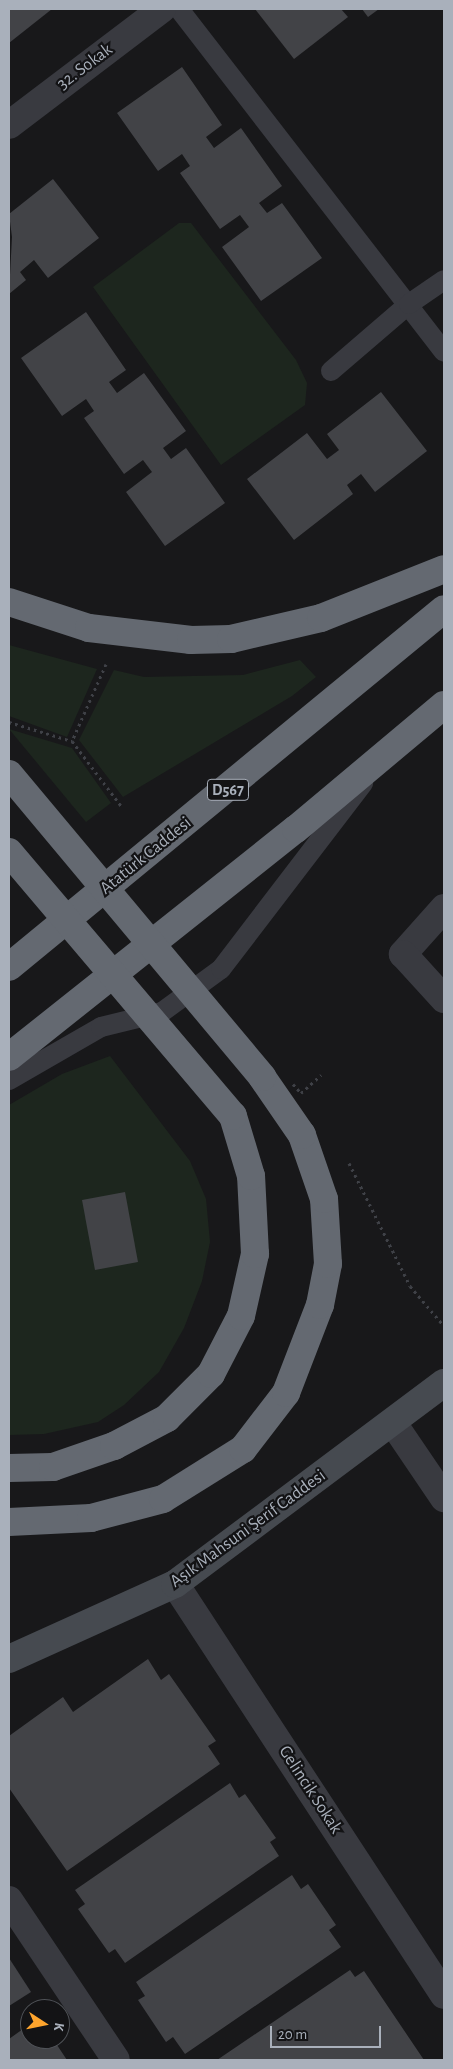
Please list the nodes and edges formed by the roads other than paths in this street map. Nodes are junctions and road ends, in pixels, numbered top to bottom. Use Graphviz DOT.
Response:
graph roads {
  1 [pos="162,9"];
  2 [pos="179,9"];
  3 [pos="9,126"];
  4 [pos="444,280"];
  5 [pos="409,304"];
  6 [pos="444,352"];
  7 [pos="331,370"];
  8 [pos="444,569"];
  9 [pos="9,602"];
  10 [pos="444,609"];
  11 [pos="444,705"];
  12 [pos="381,760"];
  13 [pos="9,774"];
  14 [pos="9,852"];
  15 [pos="444,908"];
  16 [pos="9,967"];
  17 [pos="444,999"];
  18 [pos="9,1057"];
  19 [pos="9,1080"];
  20 [pos="444,1383"];
  21 [pos="393,1423"];
  22 [pos="9,1468"];
  23 [pos="444,1498"];
  24 [pos="9,1522"];
  25 [pos="175,1584"];
  26 [pos="9,1659"];
  27 [pos="9,1900"];
  28 [pos="444,1995"];
  29 [pos="116,2060"];
  1 -- 3 [label="street, 32. Sokak"];
  2 -- 5 [label="lane"];
  4 -- 5 [label="lane"];
  5 -- 6 [label="lane"];
  5 -- 7 [label="lane"];
  8 -- 9 [label="highway"];
  10 -- 16 [label="highway, Atatürk Caddesi / D567"];
  11 -- 12 [label="highway"];
  12 -- 18 [label="highway"];
  12 -- 19 [label="lane"];
  13 -- 24 [label="highway, bridge"];
  14 -- 22 [label="highway, bridge"];
  15 -- 17 [label="street"];
  20 -- 21 [label="street, Aşık Mahsuni Şerif Caddesi"];
  21 -- 23 [label="street"];
  21 -- 25 [label="street, Aşık Mahsuni Şerif Caddesi"];
  25 -- 26 [label="street, Aşık Mahsuni Şerif Caddesi"];
  25 -- 28 [label="street, Gelincik Sokak"];
  27 -- 29 [label="street"];
}
